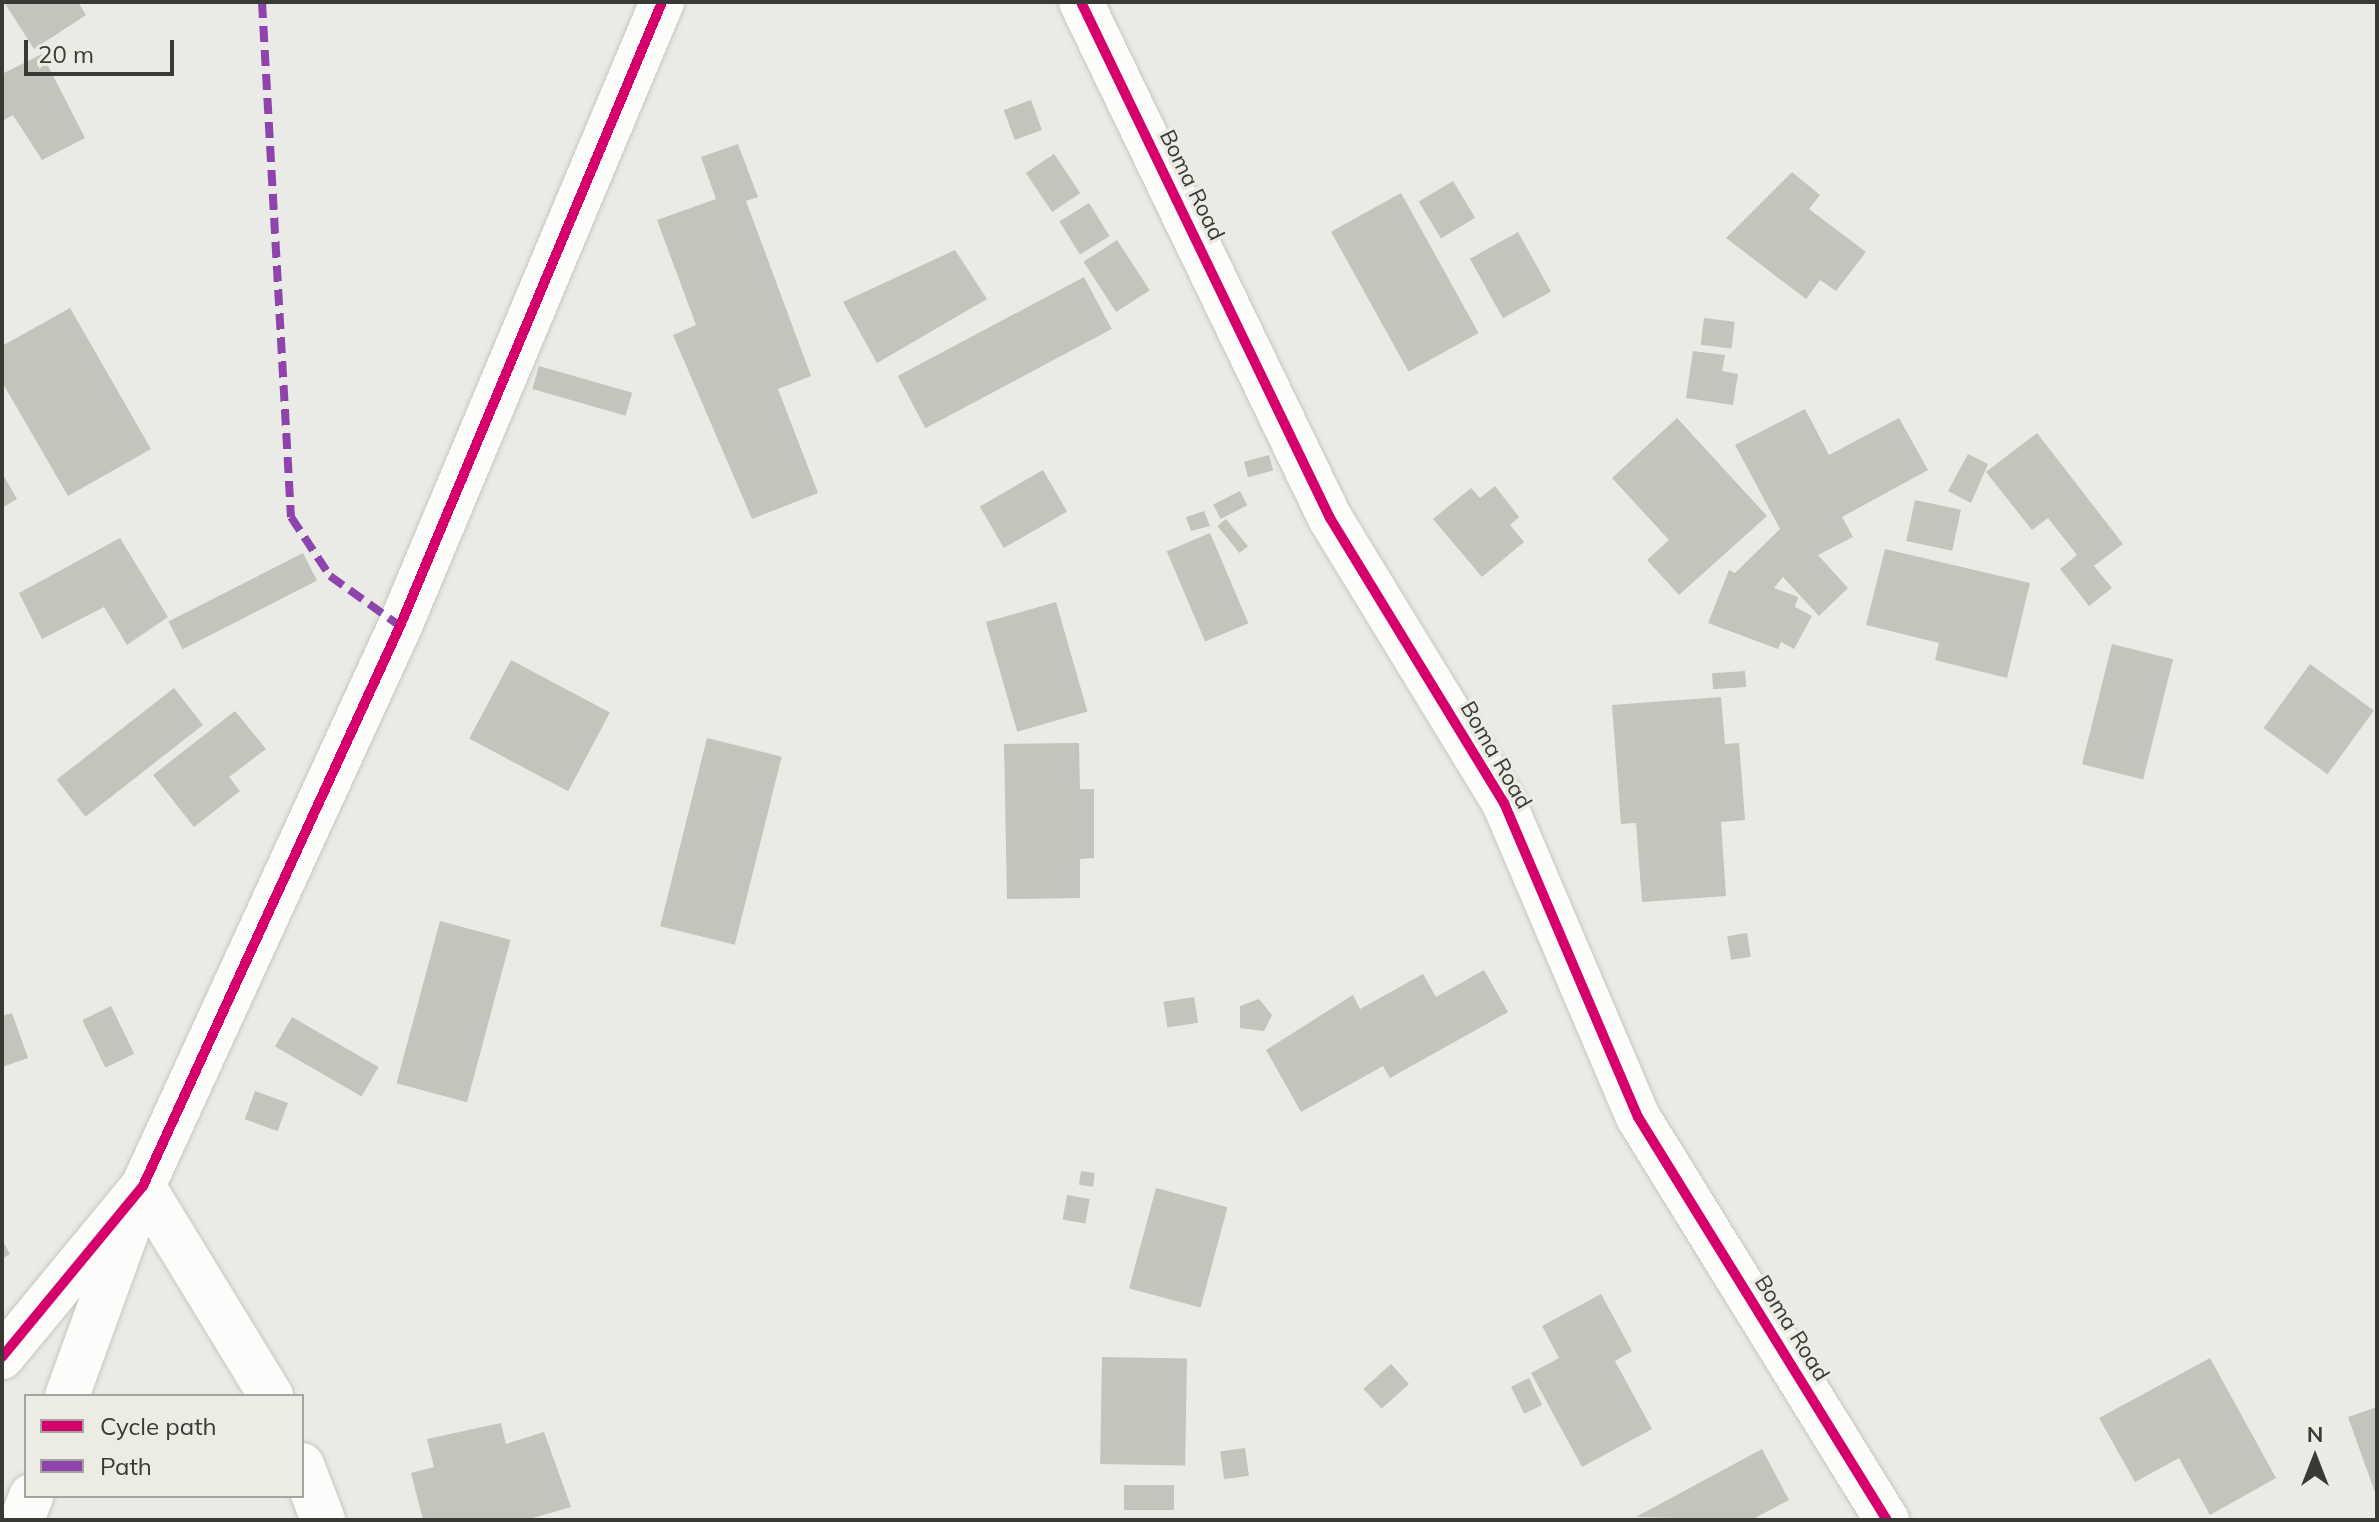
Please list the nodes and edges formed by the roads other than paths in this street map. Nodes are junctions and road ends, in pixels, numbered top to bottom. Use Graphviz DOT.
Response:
graph roads {
  1 [pos="662,2"];
  2 [pos="1081,2"];
  3 [pos="143,1186"];
  4 [pos="2,1357"];
  5 [pos="68,1394"];
  6 [pos="270,1394"];
  7 [pos="304,1470"];
  8 [pos="30,1498"];
  9 [pos="22,1520"];
  10 [pos="323,1520"];
  11 [pos="1887,1520"];
  1 -- 3 [label="street"];
  2 -- 11 [label="street, Boma Road"];
  3 -- 4 [label="street"];
  3 -- 5 [label="street"];
  3 -- 6 [label="street"];
  7 -- 10 [label="street"];
  8 -- 9 [label="street"];
}
